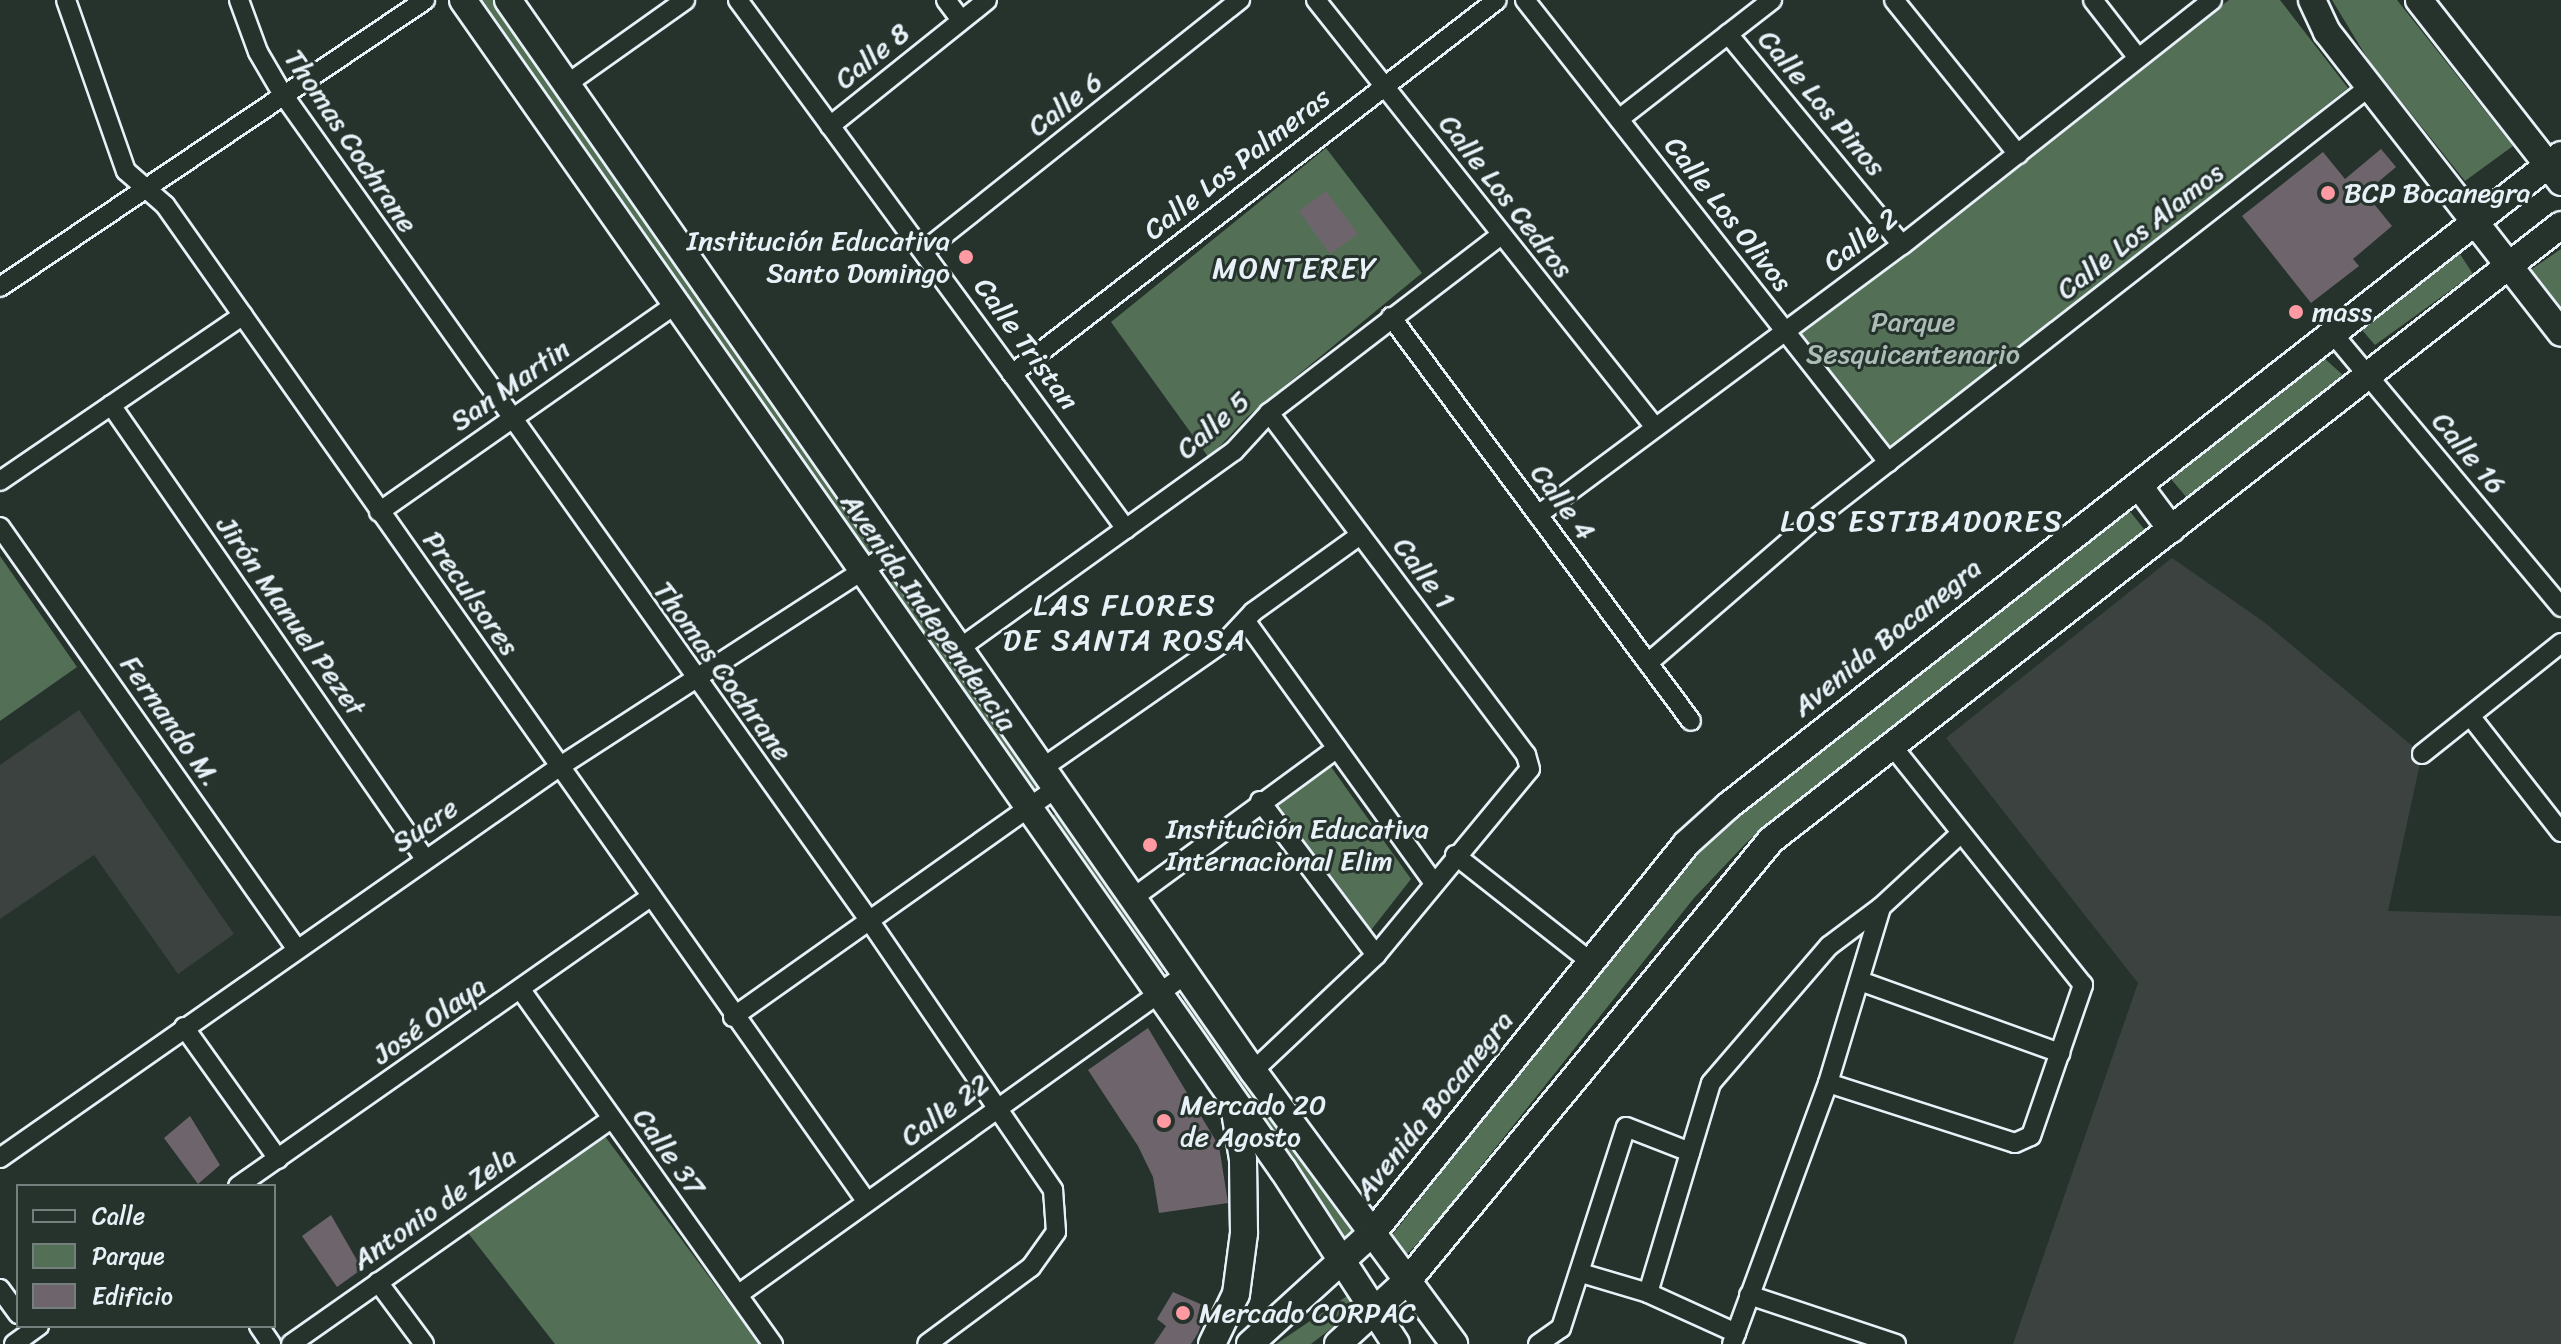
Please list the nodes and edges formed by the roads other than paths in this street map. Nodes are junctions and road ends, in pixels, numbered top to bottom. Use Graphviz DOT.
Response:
graph roads {
  1 [pos="66,0"];
  2 [pos="239,0"];
  3 [pos="425,0"];
  4 [pos="463,0"];
  5 [pos="508,0"];
  6 [pos="685,0"];
  7 [pos="738,0"];
  8 [pos="946,0"];
  9 [pos="987,0"];
  10 [pos="1240,0"];
  11 [pos="1316,0"];
  12 [pos="1497,0"];
  13 [pos="1525,0"];
  14 [pos="1772,0"];
  15 [pos="1894,0"];
  16 [pos="2093,0"];
  17 [pos="2212,0"];
  18 [pos="2299,0"];
  19 [pos="2312,0"];
  20 [pos="2419,0"];
  21 [pos="961,20"];
  22 [pos="2327,32"];
  23 [pos="1728,34"];
  24 [pos="2138,58"];
  25 [pos="567,84"];
  26 [pos="1384,86"];
  27 [pos="2369,87"];
  28 [pos="282,93"];
  29 [pos="1619,119"];
  30 [pos="830,126"];
  31 [pos="2018,154"];
  32 [pos="2557,167"];
  33 [pos="145,187"];
  34 [pos="2472,225"];
  35 [pos="2561,225"];
  36 [pos="1501,235"];
  37 [pos="1902,245"];
  38 [pos="924,251"];
  39 [pos="2506,266"];
  40 [pos="0,287"];
  41 [pos="673,306"];
  42 [pos="243,315"];
  43 [pos="1391,317"];
  44 [pos="1785,332"];
  45 [pos="2561,333"];
  46 [pos="2333,334"];
  47 [pos="1012,374"];
  48 [pos="2368,376"];
  49 [pos="111,405"];
  50 [pos="1269,413"];
  51 [pos="509,419"];
  52 [pos="1654,426"];
  53 [pos="1888,462"];
  54 [pos="0,481"];
  55 [pos="2139,486"];
  56 [pos="379,512"];
  57 [pos="1538,515"];
  58 [pos="0,527"];
  59 [pos="1126,529"];
  60 [pos="2171,529"];
  61 [pos="1360,535"];
  62 [pos="891,552"];
  63 [pos="862,573"];
  64 [pos="2561,607"];
  65 [pos="1247,623"];
  66 [pos="2561,643"];
  67 [pos="957,650"];
  68 [pos="1648,663"];
  69 [pos="693,677"];
  70 [pos="2471,717"];
  71 [pos="1691,721"];
  72 [pos="1892,746"];
  73 [pos="1337,748"];
  74 [pos="2422,754"];
  75 [pos="559,767"];
  76 [pos="1048,779"];
  77 [pos="1260,801"];
  78 [pos="1027,808"];
  79 [pos="2561,832"];
  80 [pos="1960,834"];
  81 [pos="1455,855"];
  82 [pos="425,859"];
  83 [pos="1433,882"];
  84 [pos="649,898"];
  85 [pos="1133,898"];
  86 [pos="1881,907"];
  87 [pos="869,920"];
  88 [pos="296,948"];
  89 [pos="1376,955"];
  90 [pos="1591,962"];
  91 [pos="1186,974"];
  92 [pos="1860,981"];
  93 [pos="521,990"];
  94 [pos="1159,993"];
  95 [pos="733,1017"];
  96 [pos="184,1027"];
  97 [pos="2060,1053"];
  98 [pos="1253,1071"];
  99 [pos="1828,1083"];
  100 [pos="1230,1095"];
  101 [pos="998,1106"];
  102 [pos="611,1119"];
  103 [pos="1690,1152"];
  104 [pos="0,1158"];
  105 [pos="278,1159"];
  106 [pos="241,1184"];
  107 [pos="867,1202"];
  108 [pos="1374,1231"];
  109 [pos="1342,1261"];
  110 [pos="1581,1273"];
  111 [pos="1409,1279"];
  112 [pos="378,1282"];
  113 [pos="0,1289"];
  114 [pos="1648,1293"];
  115 [pos="739,1294"];
  116 [pos="1749,1295"];
  117 [pos="16,1311"];
  118 [pos="1376,1314"];
  119 [pos="32,1328"];
  120 [pos="1734,1338"];
  121 [pos="14,1344"];
  122 [pos="291,1344"];
  123 [pos="424,1344"];
  124 [pos="773,1344"];
  125 [pos="927,1344"];
  126 [pos="1212,1344"];
  127 [pos="1250,1344"];
  128 [pos="1338,1344"];
  129 [pos="1396,1344"];
  130 [pos="1454,1344"];
  131 [pos="1538,1344"];
  132 [pos="1896,1344"];
  1 -- 33 [label="street, Preculsores"];
  2 -- 28 [label="street, Thomas Cochrane"];
  3 -- 28 [label="street"];
  4 -- 41 [label="main road, Avenida Independencia"];
  5 -- 25 [label="main road, Avenida Independencia"];
  6 -- 25 [label="street"];
  7 -- 30 [label="street, Calle Tristan"];
  8 -- 21 [label="street"];
  9 -- 21 [label="street, Calle 8"];
  10 -- 38 [label="street, Calle 6"];
  11 -- 26 [label="street, Calle Los Cedros"];
  12 -- 26 [label="street, Calle Los Palmeras"];
  13 -- 29 [label="street, Calle Los Olivos"];
  14 -- 23 [label="street"];
  15 -- 31 [label="street"];
  16 -- 24 [label="street"];
  17 -- 24 [label="street, Calle 2"];
  18 -- 22 [label="main road"];
  19 -- 22 [label="main road"];
  20 -- 32 [label="main road"];
  21 -- 30 [label="street, Calle 8"];
  22 -- 27 [label="main road"];
  23 -- 29 [label="street"];
  23 -- 37 [label="street, Calle Los Pinos"];
  24 -- 31 [label="street, Calle 2"];
  25 -- 62 [label="main road, Avenida Independencia"];
  26 -- 36 [label="street, Calle Los Cedros"];
  26 -- 47 [label="street, Calle Los Palmeras"];
  27 -- 34 [label="main road"];
  27 -- 53 [label="street, Calle Los Alamos"];
  28 -- 33 [label="street"];
  28 -- 51 [label="street, Thomas Cochrane"];
  29 -- 44 [label="street, Calle Los Olivos"];
  30 -- 38 [label="street, Calle Tristan"];
  31 -- 37 [label="street, Calle 2"];
  32 -- 34 [label="main road, Avenida Bocanegra"];
  33 -- 40 [label="street"];
  33 -- 42 [label="street, Preculsores"];
  34 -- 39 [label="main road"];
  34 -- 46 [label="main road, Avenida Bocanegra"];
  35 -- 39 [label="main road"];
  36 -- 43 [label="street, Calle 5"];
  36 -- 52 [label="street, Calle Los Cedros"];
  37 -- 44 [label="street, Calle 2"];
  38 -- 47 [label="street, Calle Tristan"];
  39 -- 45 [label="main road"];
  39 -- 48 [label="main road"];
  41 -- 51 [label="street, San Martin"];
  41 -- 63 [label="main road, Avenida Independencia"];
  42 -- 49 [label="street"];
  42 -- 56 [label="street, Preculsores"];
  43 -- 50 [label="street, Calle 5"];
  43 -- 57 [label="street, Calle 4"];
  44 -- 52 [label="street, Calle 2"];
  44 -- 53 [label="street, Calle Los Olivos"];
  46 -- 48 [label="street, Calle 16"];
  46 -- 55 [label="main road, Avenida Bocanegra"];
  47 -- 59 [label="street, Calle Tristan"];
  48 -- 60 [label="main road"];
  48 -- 64 [label="street, Calle 16"];
  49 -- 54 [label="street"];
  49 -- 82 [label="street, Jirón Manuel Pezet"];
  50 -- 59 [label="street, Calle 5"];
  50 -- 61 [label="street, Calle 1"];
  51 -- 56 [label="street, San Martin"];
  51 -- 69 [label="street, Thomas Cochrane"];
  52 -- 57 [label="street, Calle 2"];
  53 -- 68 [label="street, Calle Los Alamos"];
  55 -- 60 [label="main road"];
  55 -- 90 [label="main road, Avenida Bocanegra"];
  56 -- 75 [label="street, Preculsores"];
  57 -- 68 [label="street, Calle 4"];
  58 -- 88 [label="street, Fernando M."];
  59 -- 67 [label="street, Calle 5"];
  60 -- 72 [label="main road"];
  61 -- 65 [label="street"];
  61 -- 81 [label="street, Calle 1"];
  62 -- 63 [label="street, Sucre"];
  62 -- 67 [label="main road, Avenida Independencia"];
  63 -- 69 [label="street, Sucre"];
  63 -- 78 [label="main road, Avenida Independencia"];
  65 -- 73 [label="street"];
  65 -- 76 [label="street"];
  66 -- 70 [label="street"];
  67 -- 76 [label="main road, Avenida Independencia"];
  68 -- 71 [label="street, Calle 4"];
  69 -- 75 [label="street, Sucre"];
  69 -- 87 [label="street, Thomas Cochrane"];
  70 -- 74 [label="street"];
  70 -- 79 [label="street"];
  72 -- 80 [label="street"];
  72 -- 111 [label="main road"];
  73 -- 77 [label="street"];
  73 -- 83 [label="street"];
  75 -- 82 [label="street, Sucre"];
  75 -- 84 [label="street, Preculsores"];
  76 -- 78 [label="street"];
  76 -- 85 [label="main road, Avenida Independencia"];
  77 -- 85 [label="street"];
  77 -- 89 [label="street"];
  78 -- 87 [label="street"];
  78 -- 94 [label="main road, Avenida Independencia"];
  80 -- 86 [label="street"];
  80 -- 97 [label="street"];
  81 -- 83 [label="street"];
  81 -- 90 [label="street"];
  82 -- 88 [label="street, Sucre"];
  83 -- 89 [label="street"];
  84 -- 93 [label="street, José Olaya"];
  84 -- 95 [label="street, Preculsores"];
  85 -- 91 [label="main road, Avenida Independencia"];
  86 -- 92 [label="street"];
  86 -- 103 [label="street"];
  87 -- 95 [label="street"];
  87 -- 101 [label="street, Thomas Cochrane"];
  88 -- 96 [label="street, Sucre"];
  89 -- 98 [label="street"];
  90 -- 108 [label="main road, Avenida Bocanegra"];
  91 -- 94 [label="street, Calle 22"];
  91 -- 98 [label="main road, Avenida Independencia"];
  92 -- 97 [label="street"];
  92 -- 99 [label="street"];
  93 -- 102 [label="street, Calle 37"];
  93 -- 105 [label="street, José Olaya"];
  94 -- 100 [label="main road, Avenida Independencia"];
  94 -- 101 [label="street, Calle 22"];
  95 -- 107 [label="street, Preculsores"];
  96 -- 104 [label="street, Sucre"];
  96 -- 105 [label="street"];
  97 -- 99 [label="street"];
  98 -- 108 [label="main road, Avenida Independencia"];
  99 -- 116 [label="street"];
  100 -- 109 [label="main road, Avenida Independencia"];
  100 -- 126 [label="main road"];
  101 -- 107 [label="street, Calle 22"];
  101 -- 125 [label="street, Thomas Cochrane"];
  102 -- 112 [label="street, Antonio de Zela"];
  102 -- 115 [label="street, Calle 37"];
  103 -- 110 [label="street"];
  103 -- 114 [label="street"];
  105 -- 106 [label="street, José Olaya"];
  107 -- 115 [label="street, Calle 22"];
  108 -- 109 [label="main road, Avenida Bocanegra"];
  108 -- 111 [label="main road, Avenida Independencia"];
  109 -- 118 [label="main road, Avenida Independencia"];
  109 -- 127 [label="main road, Avenida Bocanegra"];
  110 -- 114 [label="street"];
  110 -- 131 [label="street"];
  111 -- 118 [label="main road"];
  111 -- 130 [label="main road, Avenida Independencia"];
  112 -- 122 [label="street, Antonio de Zela"];
  112 -- 123 [label="street"];
  113 -- 117 [label="street"];
  114 -- 120 [label="street"];
  115 -- 124 [label="street, Calle 37"];
  116 -- 120 [label="street"];
  116 -- 132 [label="street"];
  118 -- 128 [label="main road"];
  118 -- 129 [label="main road, Avenida Independencia"];
  119 -- 121 [label="street"];
}
